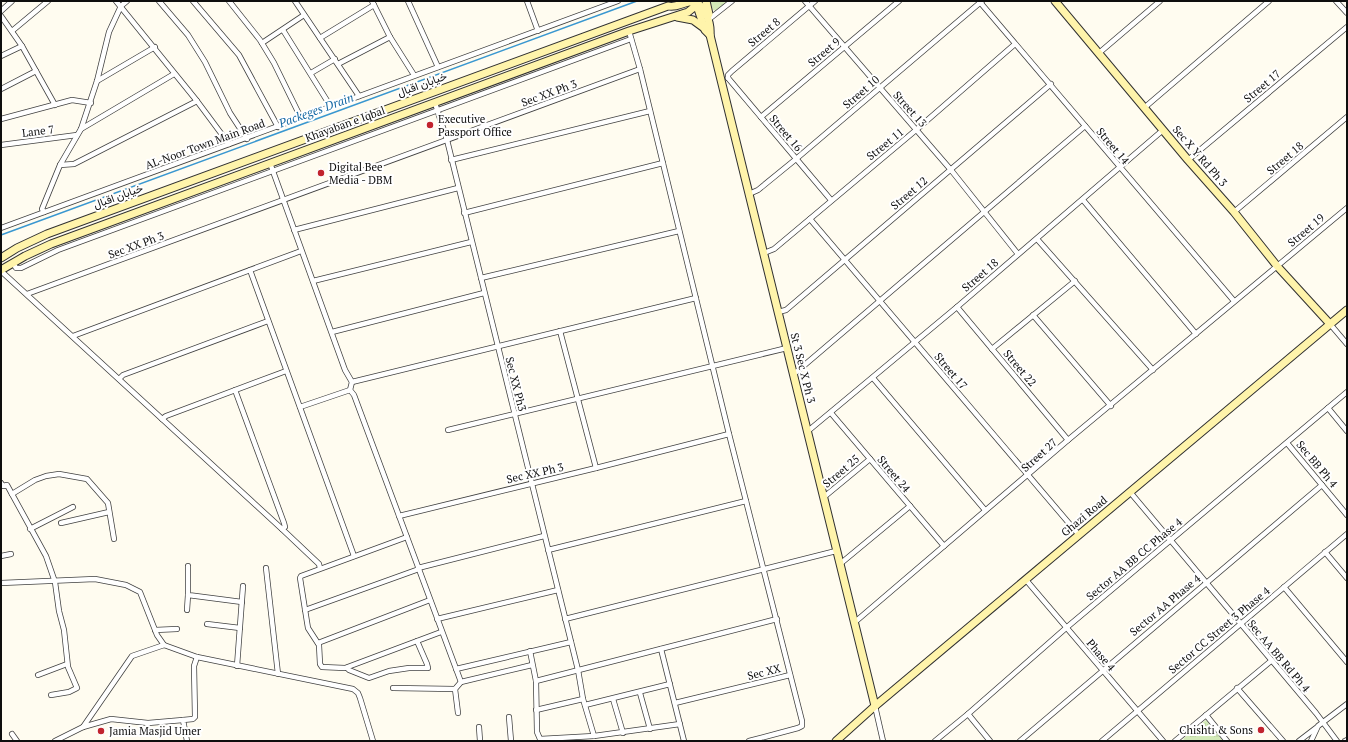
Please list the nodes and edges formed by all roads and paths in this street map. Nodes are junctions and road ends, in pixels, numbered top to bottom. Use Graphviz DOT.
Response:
graph roads {
  1 [pos="12,1"];
  2 [pos="48,1"];
  3 [pos="116,1"];
  4 [pos="127,1"];
  5 [pos="159,1"];
  6 [pos="193,1"];
  7 [pos="229,1"];
  8 [pos="295,1"];
  9 [pos="408,1"];
  10 [pos="527,1"];
  11 [pos="618,1"];
  12 [pos="675,1"];
  13 [pos="706,1"];
  14 [pos="732,1"];
  15 [pos="805,1"];
  16 [pos="815,1"];
  17 [pos="899,1"];
  18 [pos="980,1"];
  19 [pos="1055,1"];
  20 [pos="1160,1"];
  21 [pos="1268,1"];
  22 [pos="1336,1"];
  23 [pos="696,2"];
  24 [pos="373,3"];
  25 [pos="120,6"];
  26 [pos="668,6"];
  27 [pos="809,6"];
  28 [pos="1,11"];
  29 [pos="1347,14"];
  30 [pos="304,15"];
  31 [pos="1,16"];
  32 [pos="673,17"];
  33 [pos="708,20"];
  34 [pos="1347,27"];
  35 [pos="283,30"];
  36 [pos="12,31"];
  37 [pos="538,31"];
  38 [pos="629,31"];
  39 [pos="708,32"];
  40 [pos="390,37"];
  41 [pos="320,38"];
  42 [pos="631,39"];
  43 [pos="262,44"];
  44 [pos="1015,44"];
  45 [pos="22,46"];
  46 [pos="154,47"];
  47 [pos="844,48"];
  48 [pos="1099,53"];
  49 [pos="1,56"];
  50 [pos="336,61"];
  51 [pos="438,67"];
  52 [pos="640,69"];
  53 [pos="36,71"];
  54 [pos="311,73"];
  55 [pos="174,74"];
  56 [pos="414,75"];
  57 [pos="725,79"];
  58 [pos="97,81"];
  59 [pos="1050,84"];
  60 [pos="879,88"];
  61 [pos="1,89"];
  62 [pos="358,96"];
  63 [pos="197,101"];
  64 [pos="91,103"];
  65 [pos="435,103"];
  66 [pos="55,105"];
  67 [pos="331,107"];
  68 [pos="1144,108"];
  69 [pos="438,110"];
  70 [pos="650,111"];
  71 [pos="366,117"];
  72 [pos="761,117"];
  73 [pos="1347,117"];
  74 [pos="301,118"];
  75 [pos="1,119"];
  76 [pos="1085,126"];
  77 [pos="278,127"];
  78 [pos="369,127"];
  79 [pos="81,130"];
  80 [pos="916,130"];
  81 [pos="1163,130"];
  82 [pos="77,135"];
  83 [pos="247,139"];
  84 [pos="447,140"];
  85 [pos="229,144"];
  86 [pos="1,145"];
  87 [pos="796,159"];
  88 [pos="451,160"];
  89 [pos="1188,160"];
  90 [pos="663,163"];
  91 [pos="270,164"];
  92 [pos="60,165"];
  93 [pos="1120,168"];
  94 [pos="951,170"];
  95 [pos="272,171"];
  96 [pos="458,188"];
  97 [pos="749,194"];
  98 [pos="283,200"];
  99 [pos="831,200"];
  100 [pos="1083,200"];
  101 [pos="1347,208"];
  102 [pos="44,212"];
  103 [pos="984,212"];
  104 [pos="1234,212"];
  105 [pos="464,213"];
  106 [pos="810,218"];
  107 [pos="1,228"];
  108 [pos="294,230"];
  109 [pos="679,231"];
  110 [pos="1037,239"];
  111 [pos="472,242"];
  112 [pos="301,250"];
  113 [pos="764,253"];
  114 [pos="1018,254"];
  115 [pos="1,258"];
  116 [pos="844,260"];
  117 [pos="13,263"];
  118 [pos="1277,266"];
  119 [pos="1,270"];
  120 [pos="250,270"];
  121 [pos="481,278"];
  122 [pos="313,281"];
  123 [pos="1075,281"];
  124 [pos="484,293"];
  125 [pos="27,294"];
  126 [pos="696,298"];
  127 [pos="879,301"];
  128 [pos="1234,301"];
  129 [pos="957,307"];
  130 [pos="1347,310"];
  131 [pos="778,312"];
  132 [pos="1033,315"];
  133 [pos="268,321"];
  134 [pos="1330,324"];
  135 [pos="560,331"];
  136 [pos="332,332"];
  137 [pos="1196,334"];
  138 [pos="73,336"];
  139 [pos="915,342"];
  140 [pos="1347,344"];
  141 [pos="497,347"];
  142 [pos="787,348"];
  143 [pos="992,349"];
  144 [pos="713,366"];
  145 [pos="1153,370"];
  146 [pos="286,372"];
  147 [pos="794,374"];
  148 [pos="119,378"];
  149 [pos="873,378"];
  150 [pos="352,382"];
  151 [pos="235,390"];
  152 [pos="350,390"];
  153 [pos="1347,392"];
  154 [pos="577,399"];
  155 [pos="1111,406"];
  156 [pos="300,407"];
  157 [pos="1328,408"];
  158 [pos="831,413"];
  159 [pos="514,415"];
  160 [pos="162,419"];
  161 [pos="448,430"];
  162 [pos="808,431"];
  163 [pos="1347,431"];
  164 [pos="729,434"];
  165 [pos="1068,440"];
  166 [pos="1288,443"];
  167 [pos="870,459"];
  168 [pos="596,468"];
  169 [pos="1028,476"];
  170 [pos="531,483"];
  171 [pos="1322,484"];
  172 [pos="2,486"];
  173 [pos="1130,492"];
  174 [pos="12,494"];
  175 [pos="824,497"];
  176 [pos="746,501"];
  177 [pos="910,506"];
  178 [pos="73,507"];
  179 [pos="985,510"];
  180 [pos="109,512"];
  181 [pos="1347,515"];
  182 [pos="399,516"];
  183 [pos="61,523"];
  184 [pos="30,529"];
  185 [pos="282,529"];
  186 [pos="1347,534"];
  187 [pos="1079,535"];
  188 [pos="544,536"];
  189 [pos="407,537"];
  190 [pos="114,539"];
  191 [pos="1171,540"];
  192 [pos="944,546"];
  193 [pos="548,550"];
  194 [pos="836,551"];
  195 [pos="1325,552"];
  196 [pos="11,554"];
  197 [pos="1,556"];
  198 [pos="354,556"];
  199 [pos="840,564"];
  200 [pos="188,566"];
  201 [pos="266,568"];
  202 [pos="320,568"];
  203 [pos="419,569"];
  204 [pos="763,569"];
  205 [pos="1347,578"];
  206 [pos="1026,580"];
  207 [pos="55,582"];
  208 [pos="1206,582"];
  209 [pos="1,583"];
  210 [pos="243,586"];
  211 [pos="1284,587"];
  212 [pos="558,590"];
  213 [pos="188,595"];
  214 [pos="430,600"];
  215 [pos="242,602"];
  216 [pos="187,610"];
  217 [pos="305,610"];
  218 [pos="437,619"];
  219 [pos="565,619"];
  220 [pos="777,619"];
  221 [pos="855,622"];
  222 [pos="207,624"];
  223 [pos="1240,624"];
  224 [pos="240,628"];
  225 [pos="1066,628"];
  226 [pos="177,629"];
  227 [pos="156,630"];
  228 [pos="441,632"];
  229 [pos="417,641"];
  230 [pos="571,642"];
  231 [pos="318,643"];
  232 [pos="164,645"];
  233 [pos="661,649"];
  234 [pos="530,651"];
  235 [pos="197,658"];
  236 [pos="1271,660"];
  237 [pos="1347,662"];
  238 [pos="67,664"];
  239 [pos="532,665"];
  240 [pos="237,666"];
  241 [pos="347,668"];
  242 [pos="456,669"];
  243 [pos="578,670"];
  244 [pos="1102,670"];
  245 [pos="278,674"];
  246 [pos="38,675"];
  247 [pos="790,675"];
  248 [pos="536,681"];
  249 [pos="461,682"];
  250 [pos="670,684"];
  251 [pos="393,688"];
  252 [pos="1237,688"];
  253 [pos="455,689"];
  254 [pos="640,693"];
  255 [pos="51,695"];
  256 [pos="583,699"];
  257 [pos="613,699"];
  258 [pos="675,703"];
  259 [pos="1347,704"];
  260 [pos="585,706"];
  261 [pos="875,706"];
  262 [pos="536,710"];
  263 [pos="1137,710"];
  264 [pos="458,713"];
  265 [pos="968,714"];
  266 [pos="1206,715"];
  267 [pos="509,717"];
  268 [pos="183,720"];
  269 [pos="1323,721"];
  270 [pos="680,724"];
  271 [pos="83,727"];
  272 [pos="479,727"];
  273 [pos="650,728"];
  274 [pos="1316,728"];
  275 [pos="623,733"];
  276 [pos="12,734"];
  277 [pos="594,736"];
  278 [pos="844,738"];
  279 [pos="17,741"];
  280 [pos="55,741"];
  281 [pos="187,741"];
  282 [pos="373,741"];
  283 [pos="480,741"];
  284 [pos="511,741"];
  285 [pos="684,741"];
  286 [pos="749,741"];
  287 [pos="836,741"];
  288 [pos="883,741"];
  289 [pos="935,741"];
  290 [pos="990,741"];
  291 [pos="1020,741"];
  292 [pos="1102,741"];
  293 [pos="1163,741"];
  294 [pos="1177,741"];
  295 [pos="1227,741"];
  296 [pos="1283,741"];
  297 [pos="1299,741"];
  298 [pos="1310,741"];
  299 [pos="1337,741"];
  1 -- 28 [label="street"];
  2 -- 36 [label="street"];
  3 -- 25 [label="street"];
  4 -- 25 [label="street"];
  5 -- 83 [label="street"];
  6 -- 77 [label="street"];
  7 -- 43 [label="street"];
  8 -- 30 [label="street"];
  9 -- 51 [label="street"];
  10 -- 37 [label="street"];
  11 -- 37 [label="street, AL-Noor Town Main Road"];
  12 -- 26 [label="main road"];
  13 -- 33 [label="main road"];
  14 -- 33 [label="street"];
  15 -- 27 [label="street, Street 13"];
  16 -- 27 [label="street, Street 8"];
  17 -- 47 [label="street, Street 9"];
  18 -- 44 [label="street, Street 14"];
  18 -- 60 [label="street, Street 10"];
  19 -- 48 [label="main road, Sec X Y Rd Ph 3"];
  20 -- 48 [label="street"];
  21 -- 68 [label="street"];
  22 -- 29 [label="street"];
  23 -- 26 [label="main road, خیابان اقبال"];
  23 -- 32 [label="main road, Khayaban e Iqbal"];
  23 -- 33 [label="main road, St 3 Sec X Ph 3"];
  23 -- 39 [label="main road, St 3 Sec X Ph 3"];
  24 -- 40 [label="street"];
  24 -- 41 [label="street"];
  25 -- 46 [label="street"];
  25 -- 58 [label="street"];
  26 -- 71 [label="main road, خیابان اقبال"];
  27 -- 47 [label="street, Street 13"];
  27 -- 57 [label="street, Street 8"];
  30 -- 35 [label="street"];
  30 -- 41 [label="street"];
  31 -- 36 [label="street"];
  32 -- 38 [label="main road, Khayaban e Iqbal"];
  32 -- 39 [label="main road"];
  33 -- 39 [label="main road, St 3 Sec X Ph 3"];
  34 -- 89 [label="street, Street 17"];
  35 -- 43 [label="street"];
  35 -- 54 [label="street"];
  36 -- 45 [label="street"];
  37 -- 51 [label="street, AL-Noor Town Main Road"];
  38 -- 42 [label="street"];
  38 -- 65 [label="main road, Khayaban e Iqbal"];
  39 -- 57 [label="main road, St 3 Sec X Ph 3"];
  40 -- 50 [label="street"];
  40 -- 56 [label="street"];
  41 -- 50 [label="street"];
  42 -- 52 [label="street"];
  42 -- 69 [label="street"];
  43 -- 74 [label="street"];
  44 -- 59 [label="street, Street 14"];
  44 -- 80 [label="street, Street 11"];
  45 -- 49 [label="street"];
  45 -- 53 [label="street"];
  46 -- 55 [label="street"];
  46 -- 58 [label="street"];
  47 -- 60 [label="street, Street 13"];
  47 -- 72 [label="street, Street 9"];
  48 -- 68 [label="main road, Sec X Y Rd Ph 3"];
  50 -- 54 [label="street"];
  50 -- 62 [label="street"];
  51 -- 56 [label="street, AL-Noor Town Main Road"];
  52 -- 70 [label="street"];
  52 -- 84 [label="street, Sec XX Ph 3"];
  53 -- 61 [label="street"];
  53 -- 66 [label="street"];
  54 -- 67 [label="street"];
  55 -- 63 [label="street"];
  55 -- 79 [label="street"];
  56 -- 62 [label="street, AL-Noor Town Main Road"];
  57 -- 72 [label="street, Street 16"];
  57 -- 97 [label="main road, St 3 Sec X Ph 3"];
  58 -- 64 [label="street"];
  59 -- 76 [label="street, Street 14"];
  59 -- 94 [label="street, Street 12"];
  60 -- 80 [label="street, Street 13"];
  60 -- 87 [label="street, Street 10"];
  62 -- 67 [label="street, AL-Noor Town Main Road"];
  63 -- 85 [label="street"];
  63 -- 92 [label="street"];
  64 -- 66 [label="street"];
  64 -- 79 [label="street"];
  65 -- 69 [label="street, Sec XX Ph3"];
  65 -- 78 [label="main road, Khayaban e Iqbal"];
  66 -- 75 [label="street"];
  67 -- 74 [label="street, AL-Noor Town Main Road"];
  68 -- 81 [label="main road, Sec X Y Rd Ph 3"];
  69 -- 84 [label="street, Sec XX Ph3"];
  69 -- 95 [label="street"];
  70 -- 88 [label="street"];
  70 -- 90 [label="street"];
  71 -- 78 [label="main road"];
  71 -- 115 [label="main road, خیابان اقبال"];
  72 -- 87 [label="street, Street 16"];
  73 -- 104 [label="street, Street 18"];
  74 -- 77 [label="street, AL-Noor Town Main Road"];
  76 -- 93 [label="street, Street 14"];
  76 -- 103 [label="street"];
  77 -- 83 [label="street, AL-Noor Town Main Road"];
  78 -- 91 [label="main road, Khayaban e Iqbal"];
  79 -- 82 [label="street"];
  80 -- 94 [label="street, Street 13"];
  80 -- 99 [label="street, Street 11"];
  81 -- 89 [label="main road, Sec X Y Rd Ph 3"];
  81 -- 93 [label="street, Street 18"];
  82 -- 86 [label="street, Lane 7"];
  82 -- 92 [label="street"];
  83 -- 85 [label="street, AL-Noor Town Main Road"];
  84 -- 88 [label="street, Sec XX Ph3"];
  84 -- 98 [label="street, Sec XX Ph 3"];
  85 -- 102 [label="street, AL-Noor Town Main Road"];
  87 -- 97 [label="street, Street 10"];
  87 -- 99 [label="street, Street 16"];
  88 -- 96 [label="street, Sec XX Ph3"];
  89 -- 104 [label="main road, Sec X Y Rd Ph 3"];
  90 -- 105 [label="street"];
  90 -- 109 [label="street"];
  91 -- 95 [label="street"];
  91 -- 117 [label="main road, Khayaban e Iqbal"];
  92 -- 102 [label="street"];
  93 -- 100 [label="street, Street 18"];
  93 -- 128 [label="street, Street 14"];
  94 -- 103 [label="street, Street 13"];
  94 -- 116 [label="street, Street 12"];
  95 -- 98 [label="street"];
  95 -- 117 [label="street"];
  96 -- 105 [label="street, Sec XX Ph3"];
  96 -- 108 [label="street"];
  97 -- 113 [label="main road, St 3 Sec X Ph 3"];
  98 -- 108 [label="street"];
  98 -- 125 [label="street, Sec XX Ph 3"];
  99 -- 106 [label="street, Street 11"];
  100 -- 110 [label="street, Street 18"];
  100 -- 137 [label="street"];
  101 -- 118 [label="street, Street 19"];
  102 -- 107 [label="street, AL-Noor Town Main Road"];
  103 -- 114 [label="street, Street 13"];
  103 -- 127 [label="street"];
  104 -- 118 [label="main road, Sec X Y Rd Ph 3"];
  105 -- 111 [label="street, Sec XX Ph3"];
  106 -- 113 [label="street, Street 11"];
  106 -- 116 [label="street, Street 17"];
  108 -- 112 [label="street"];
  109 -- 121 [label="street"];
  109 -- 126 [label="street"];
  110 -- 114 [label="street, Street 18"];
  110 -- 123 [label="street"];
  111 -- 121 [label="street, Sec XX Ph3"];
  111 -- 122 [label="street"];
  112 -- 120 [label="street"];
  112 -- 122 [label="street"];
  113 -- 131 [label="main road, St 3 Sec X Ph 3"];
  114 -- 129 [label="street, Street 18"];
  116 -- 127 [label="street, Street 17"];
  116 -- 131 [label="street, Street 12"];
  117 -- 119 [label="main road, Khayaban e Iqbal"];
  118 -- 128 [label="street, Street 19"];
  118 -- 134 [label="main road, Sec X Y Rd Ph 3"];
  119 -- 125 [label="street"];
  120 -- 133 [label="street"];
  120 -- 138 [label="street"];
  121 -- 124 [label="street, Sec XX Ph3"];
  122 -- 136 [label="street"];
  123 -- 132 [label="street"];
  123 -- 145 [label="street"];
  124 -- 136 [label="street"];
  124 -- 141 [label="street, Sec XX Ph3"];
  125 -- 138 [label="street"];
  126 -- 135 [label="street"];
  126 -- 144 [label="street"];
  127 -- 139 [label="street, Street 17"];
  127 -- 147 [label="street"];
  128 -- 137 [label="street, Street 27"];
  129 -- 139 [label="street, Street 18"];
  129 -- 143 [label="street, Street 22"];
  130 -- 134 [label="main road, Ghazi Road"];
  131 -- 142 [label="main road, St 3 Sec X Ph 3"];
  132 -- 143 [label="street"];
  132 -- 155 [label="street"];
  133 -- 146 [label="street"];
  133 -- 148 [label="street"];
  134 -- 140 [label="street"];
  134 -- 173 [label="main road, Ghazi Road"];
  135 -- 141 [label="street"];
  135 -- 154 [label="street"];
  136 -- 150 [label="street"];
  137 -- 145 [label="street, Street 27"];
  138 -- 148 [label="street"];
  139 -- 149 [label="street, Street 18"];
  139 -- 169 [label="street, Street 17"];
  141 -- 150 [label="street"];
  141 -- 159 [label="street, Sec XX Ph3"];
  142 -- 144 [label="street"];
  142 -- 147 [label="main road, St 3 Sec X Ph 3"];
  143 -- 165 [label="street, Street 22"];
  144 -- 154 [label="street"];
  144 -- 164 [label="street"];
  145 -- 155 [label="street, Street 27"];
  146 -- 151 [label="street"];
  146 -- 156 [label="street"];
  147 -- 162 [label="main road, St 3 Sec X Ph 3"];
  148 -- 160 [label="street"];
  149 -- 158 [label="street, Street 18"];
  149 -- 179 [label="street"];
  150 -- 152 [label="street"];
  151 -- 160 [label="street"];
  151 -- 185 [label="street"];
  152 -- 156 [label="street"];
  152 -- 182 [label="street"];
  153 -- 157 [label="street, Sector AA BB CC Phase 4"];
  154 -- 159 [label="street"];
  154 -- 168 [label="street"];
  155 -- 165 [label="street, Street 27"];
  156 -- 198 [label="street"];
  157 -- 163 [label="street"];
  157 -- 166 [label="street, Sector AA BB CC Phase 4"];
  158 -- 162 [label="street, Street 18"];
  158 -- 167 [label="street, Street 24"];
  159 -- 161 [label="street"];
  159 -- 170 [label="street, Sec XX Ph3"];
  160 -- 185 [label="street"];
  162 -- 175 [label="main road, St 3 Sec X Ph 3"];
  164 -- 168 [label="street, Sec XX Ph 3"];
  164 -- 176 [label="street"];
  165 -- 169 [label="street, Street 27"];
  166 -- 171 [label="street, Sec BB Ph 4"];
  166 -- 191 [label="street, Sector AA BB CC Phase 4"];
  167 -- 175 [label="street, Street 25"];
  167 -- 177 [label="street, Street 24"];
  168 -- 170 [label="street, Sec XX Ph 3"];
  169 -- 179 [label="street, Street 27"];
  169 -- 187 [label="street, Street 17"];
  170 -- 182 [label="street, Sec XX Ph 3"];
  170 -- 188 [label="street, Sec XX Ph3"];
  171 -- 181 [label="street, Sec BB Ph 4"];
  171 -- 208 [label="street, Sector AA Phase 4"];
  172 -- 174 [label="street"];
  173 -- 187 [label="main road, Ghazi Road"];
  173 -- 191 [label="street, Sec AA BB Rd Ph 4"];
  174 -- 180 [label="street"];
  174 -- 184 [label="street"];
  175 -- 194 [label="main road, St 3 Sec X Ph 3"];
  176 -- 193 [label="street"];
  176 -- 204 [label="street"];
  177 -- 192 [label="street, Street 24"];
  177 -- 199 [label="street"];
  178 -- 184 [label="street"];
  179 -- 192 [label="street, Street 27"];
  180 -- 183 [label="street"];
  180 -- 190 [label="street"];
  182 -- 189 [label="street"];
  184 -- 207 [label="street"];
  185 -- 202 [label="street"];
  186 -- 195 [label="street, Sector CC Street 3 Phase 4"];
  187 -- 206 [label="main road, Ghazi Road"];
  188 -- 193 [label="street, Sec XX Ph3"];
  188 -- 203 [label="street"];
  189 -- 198 [label="street"];
  189 -- 203 [label="street"];
  191 -- 208 [label="street, Sec AA BB Rd Ph 4"];
  191 -- 225 [label="street, Sector AA BB CC Phase 4"];
  192 -- 221 [label="street, Street 27"];
  193 -- 212 [label="street, Sec XX Ph3"];
  194 -- 199 [label="main road, St 3 Sec X Ph 3"];
  194 -- 204 [label="street"];
  195 -- 205 [label="street"];
  195 -- 211 [label="street, Sector CC Street 3 Phase 4"];
  196 -- 197 [label="street"];
  198 -- 202 [label="street"];
  199 -- 221 [label="main road, St 3 Sec X Ph 3"];
  200 -- 213 [label="street"];
  201 -- 245 [label="street"];
  202 -- 217 [label="street"];
  203 -- 214 [label="street"];
  203 -- 217 [label="street"];
  204 -- 219 [label="street"];
  204 -- 220 [label="street"];
  206 -- 225 [label="street, Phase 4"];
  206 -- 261 [label="main road, Ghazi Road"];
  207 -- 209 [label="street"];
  207 -- 227 [label="street"];
  207 -- 238 [label="street"];
  208 -- 223 [label="street, Sec AA BB Rd Ph 4"];
  208 -- 244 [label="street, Sector AA Phase 4"];
  210 -- 215 [label="street"];
  211 -- 223 [label="street, Sector CC Street 3 Phase 4"];
  211 -- 237 [label="street"];
  212 -- 218 [label="street"];
  212 -- 219 [label="street, Sec XX Ph3"];
  213 -- 215 [label="street"];
  213 -- 216 [label="street"];
  214 -- 218 [label="street"];
  214 -- 231 [label="street"];
  215 -- 224 [label="street"];
  217 -- 231 [label="street"];
  218 -- 228 [label="street"];
  219 -- 230 [label="street, Sec XX Ph3"];
  220 -- 233 [label="street"];
  220 -- 247 [label="street"];
  221 -- 261 [label="main road, St 3 Sec X Ph 3"];
  222 -- 224 [label="street"];
  223 -- 236 [label="street, Sec AA BB Rd Ph 4"];
  223 -- 263 [label="street, Sector CC Street 3 Phase 4"];
  224 -- 240 [label="street"];
  225 -- 244 [label="street, Phase 4"];
  225 -- 265 [label="street, Sector AA BB CC Phase 4"];
  226 -- 227 [label="street"];
  227 -- 232 [label="street"];
  228 -- 229 [label="street"];
  228 -- 242 [label="street"];
  229 -- 241 [label="street"];
  229 -- 241 [label="street"];
  230 -- 234 [label="street"];
  230 -- 243 [label="street, Sec XX Ph3"];
  231 -- 241 [label="street"];
  232 -- 235 [label="street"];
  232 -- 271 [label="street"];
  233 -- 243 [label="street"];
  233 -- 250 [label="street"];
  234 -- 239 [label="street"];
  234 -- 242 [label="street"];
  235 -- 240 [label="street"];
  235 -- 268 [label="street"];
  236 -- 252 [label="street"];
  236 -- 269 [label="street, Sec AA BB Rd Ph 4"];
  238 -- 246 [label="street"];
  238 -- 255 [label="street"];
  239 -- 248 [label="street"];
  239 -- 249 [label="street"];
  240 -- 245 [label="street"];
  242 -- 249 [label="street"];
  243 -- 248 [label="street"];
  243 -- 256 [label="street, Sec XX Ph3"];
  244 -- 263 [label="street, Phase 4"];
  244 -- 291 [label="street, Sector AA Phase 4"];
  245 -- 282 [label="street"];
  247 -- 258 [label="street, Sec XX"];
  247 -- 286 [label="street, Sec XX"];
  248 -- 262 [label="street"];
  249 -- 253 [label="street"];
  250 -- 254 [label="street"];
  250 -- 258 [label="street"];
  251 -- 253 [label="street"];
  252 -- 266 [label="street"];
  252 -- 296 [label="street"];
  253 -- 264 [label="street"];
  254 -- 257 [label="street"];
  254 -- 273 [label="street"];
  256 -- 260 [label="street, Sec XX Ph3"];
  256 -- 262 [label="street"];
  257 -- 260 [label="street"];
  257 -- 275 [label="street"];
  258 -- 270 [label="street"];
  259 -- 269 [label="street"];
  260 -- 277 [label="street, Sec XX Ph3"];
  261 -- 278 [label="main road, Ghazi Road"];
  261 -- 288 [label="street"];
  262 -- 277 [label="street"];
  263 -- 292 [label="street, Sector CC Street 3 Phase 4"];
  263 -- 293 [label="street, Phase 4"];
  265 -- 289 [label="street, Sector AA BB CC Phase 4"];
  265 -- 290 [label="street"];
  266 -- 294 [label="street"];
  266 -- 295 [label="street"];
  267 -- 284 [label="street"];
  268 -- 271 [label="street"];
  268 -- 281 [label="street"];
  269 -- 274 [label="street"];
  269 -- 299 [label="street, Sec AA BB Rd Ph 4"];
  270 -- 273 [label="street"];
  270 -- 285 [label="street"];
  271 -- 280 [label="street"];
  272 -- 283 [label="street"];
  273 -- 275 [label="street"];
  274 -- 297 [label="street"];
  274 -- 298 [label="street"];
  275 -- 277 [label="street"];
  276 -- 279 [label="street"];
  278 -- 287 [label="main road, Ghazi Road"];
}
